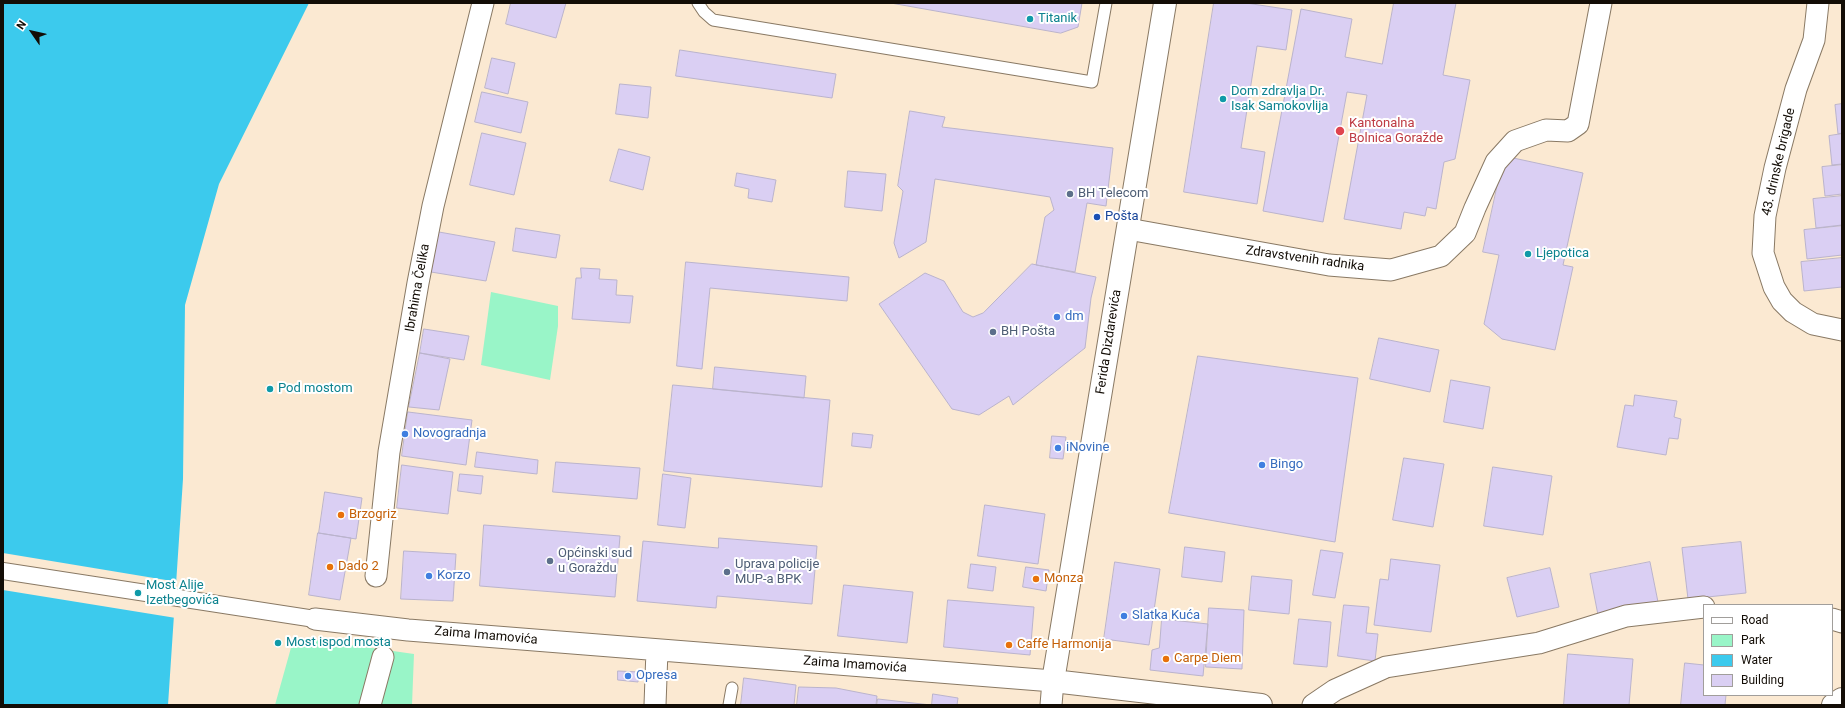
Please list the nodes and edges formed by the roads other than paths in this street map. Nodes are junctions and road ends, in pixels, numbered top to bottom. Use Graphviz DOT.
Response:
graph roads {
  1 [pos="483,3"];
  2 [pos="698,3"];
  3 [pos="1106,3"];
  4 [pos="1165,3"];
  5 [pos="1601,3"];
  6 [pos="1818,3"];
  7 [pos="1128,229"];
  8 [pos="1842,330"];
  9 [pos="3,571"];
  10 [pos="376,576"];
  11 [pos="1703,607"];
  12 [pos="315,619"];
  13 [pos="657,650"];
  14 [pos="383,657"];
  15 [pos="1053,681"];
  16 [pos="732,688"];
  17 [pos="1842,699"];
  18 [pos="370,705"];
  19 [pos="654,705"];
  20 [pos="729,705"];
  21 [pos="1051,705"];
  22 [pos="1261,705"];
  23 [pos="1314,705"];
  24 [pos="1834,705"];
  1 -- 10 [label="street, Ibrahima Čelika"];
  2 -- 3 [label="lane"];
  4 -- 7 [label="main road, Ferida Dizdarevića"];
  5 -- 7 [label="street, Zdravstvenih radnika"];
  6 -- 8 [label="street, 43. drinske brigade"];
  7 -- 15 [label="main road, Ferida Dizdarevića"];
  9 -- 12 [label="street"];
  11 -- 23 [label="street"];
  12 -- 13 [label="street, Zaima Imamovića"];
  13 -- 15 [label="street, Zaima Imamovića"];
  13 -- 19 [label="street"];
  14 -- 18 [label="street"];
  15 -- 21 [label="street"];
  15 -- 22 [label="main road, Zaima Imamovića"];
  16 -- 20 [label="lane"];
  17 -- 24 [label="main road"];
}
